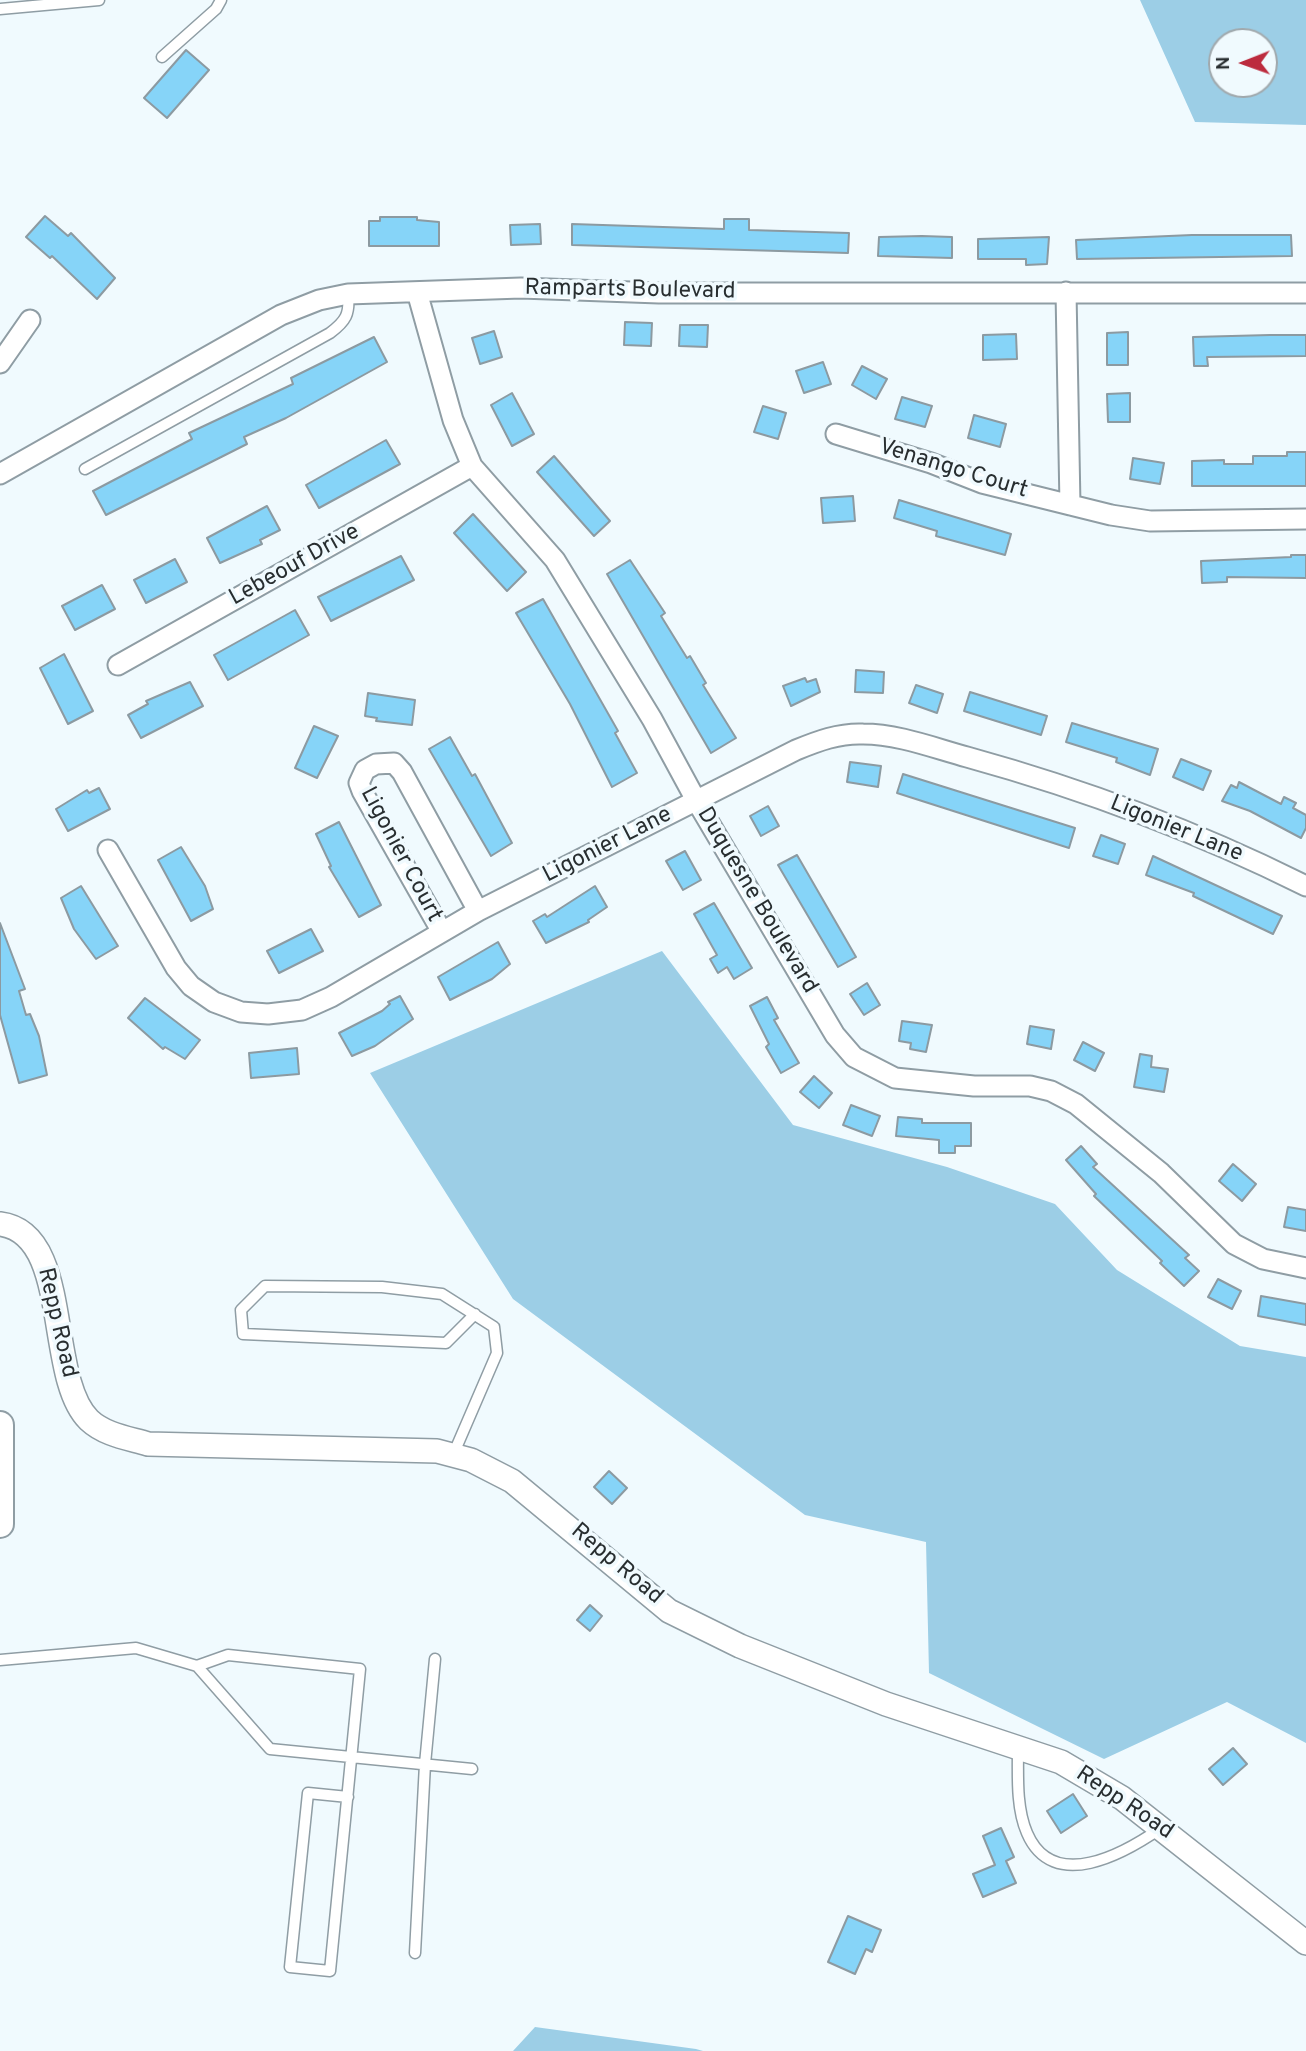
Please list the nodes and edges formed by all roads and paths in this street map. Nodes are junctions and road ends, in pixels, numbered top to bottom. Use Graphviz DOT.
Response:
graph roads {
  1 [pos="99,0"];
  2 [pos="221,0"];
  3 [pos="0,9"];
  4 [pos="162,57"];
  5 [pos="417,292"];
  6 [pos="1066,292"];
  7 [pos="348,293"];
  8 [pos="1306,293"];
  9 [pos="30,320"];
  10 [pos="0,363"];
  11 [pos="836,434"];
  12 [pos="472,466"];
  13 [pos="85,469"];
  14 [pos="0,474"];
  15 [pos="1070,505"];
  16 [pos="1306,519"];
  17 [pos="118,665"];
  18 [pos="697,802"];
  19 [pos="108,850"];
  20 [pos="1306,886"];
  21 [pos="478,911"];
  22 [pos="442,932"];
  23 [pos="0,1224"];
  24 [pos="1306,1268"];
  25 [pos="475,1314"];
  26 [pos="0,1425"];
  27 [pos="453,1455"];
  28 [pos="0,1524"];
  29 [pos="435,1659"];
  30 [pos="0,1660"];
  31 [pos="197,1666"];
  32 [pos="1018,1748"];
  33 [pos="352,1757"];
  34 [pos="425,1765"];
  35 [pos="472,1769"];
  36 [pos="348,1797"];
  37 [pos="1161,1828"];
  38 [pos="1306,1943"];
  39 [pos="415,1954"];
  1 -- 3 [label="lane"];
  2 -- 4 [label="lane"];
  5 -- 6 [label="street, Ramparts Boulevard"];
  5 -- 7 [label="street, Ramparts Boulevard"];
  5 -- 12 [label="street, Duquesne Boulevard"];
  6 -- 8 [label="street, Ramparts Boulevard"];
  6 -- 15 [label="street"];
  7 -- 13 [label="lane"];
  7 -- 14 [label="street, Ramparts Boulevard"];
  9 -- 10 [label="street"];
  11 -- 15 [label="street, Venango Court"];
  12 -- 17 [label="street, Lebeouf Drive"];
  12 -- 18 [label="street, Duquesne Boulevard"];
  15 -- 16 [label="street, Venango Court"];
  18 -- 20 [label="street, Ligonier Lane"];
  18 -- 21 [label="street, Ligonier Lane"];
  18 -- 24 [label="street, Duquesne Boulevard"];
  19 -- 22 [label="street, Ligonier Lane"];
  21 -- 22 [label="street, Ligonier Lane"];
  21 -- 22 [label="street, Ligonier Court"];
  23 -- 27 [label="street, Repp Road"];
  25 -- 25 [label="lane"];
  25 -- 27 [label="lane"];
  26 -- 28 [label="main road"];
  27 -- 32 [label="street, Repp Road"];
  29 -- 34 [label="lane"];
  30 -- 31 [label="lane"];
  31 -- 33 [label="lane"];
  31 -- 33 [label="lane"];
  32 -- 37 [label="street, Repp Road"];
  32 -- 37 [label="lane"];
  33 -- 34 [label="lane"];
  33 -- 36 [label="lane"];
  34 -- 35 [label="lane"];
  34 -- 39 [label="lane"];
  36 -- 36 [label="lane"];
  37 -- 38 [label="street, Repp Road"];
}
